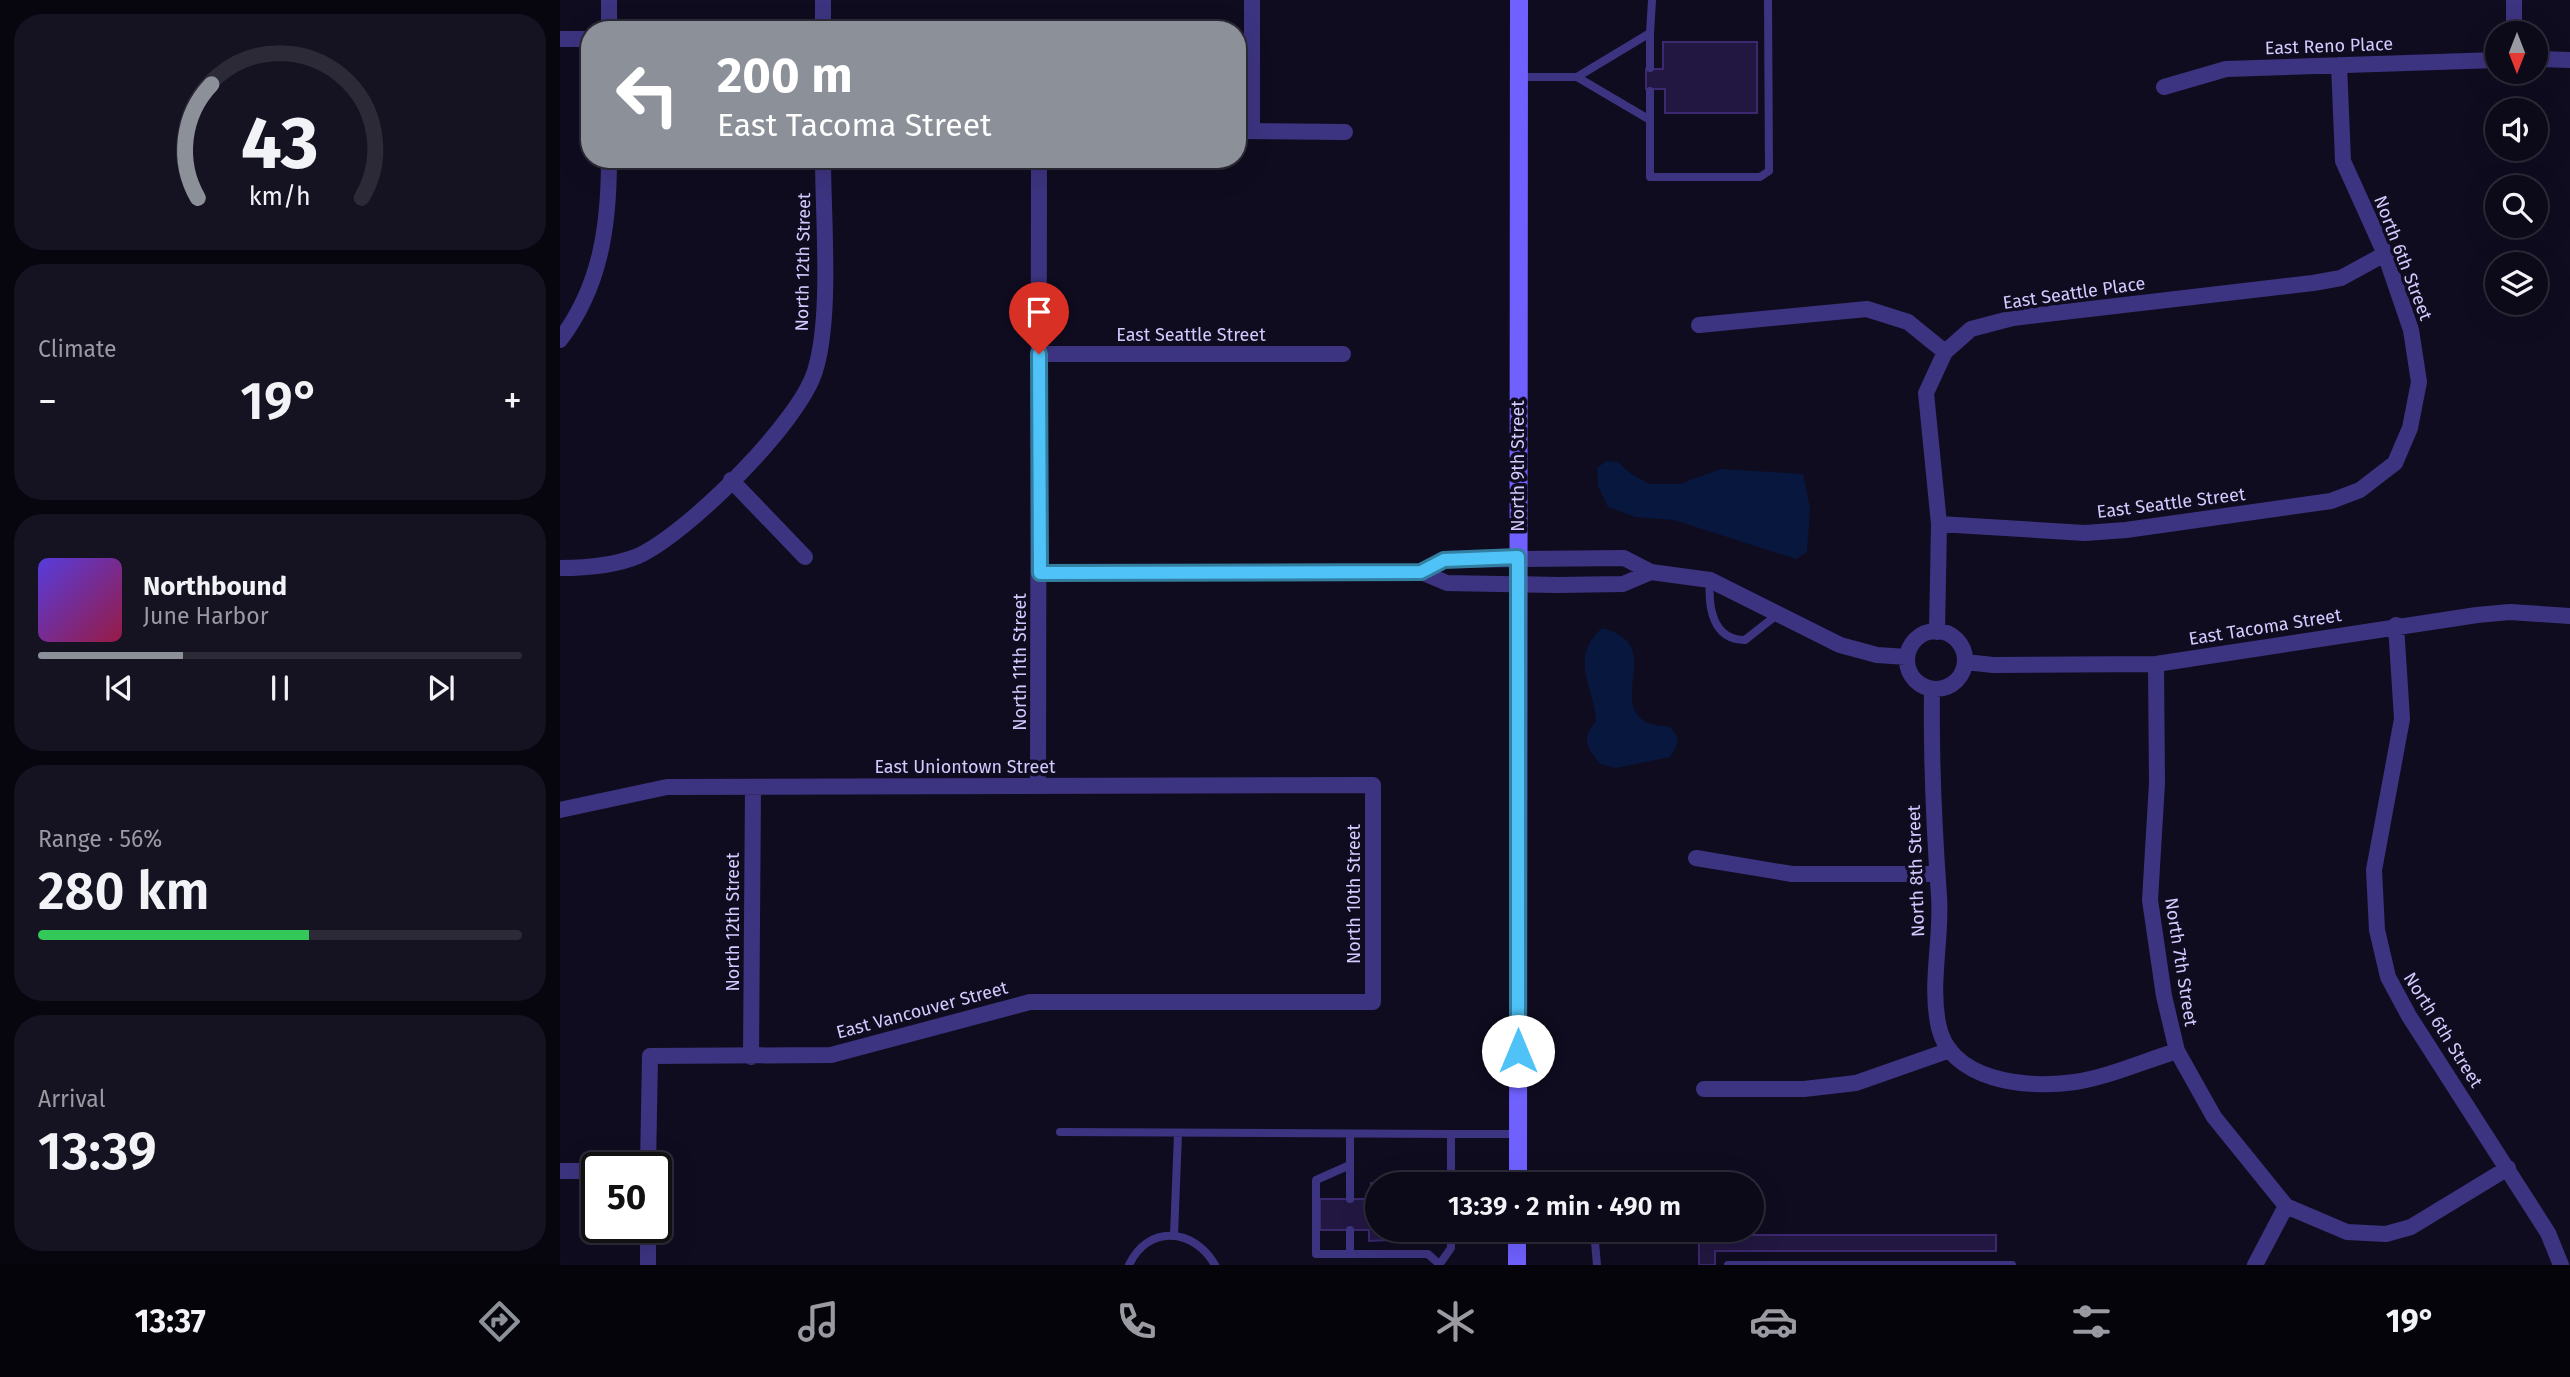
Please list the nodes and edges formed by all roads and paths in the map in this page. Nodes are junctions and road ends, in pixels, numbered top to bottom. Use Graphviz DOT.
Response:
graph roads {
  1 [pos="609,0"];
  2 [pos="823,0"];
  3 [pos="1252,0"];
  4 [pos="1519,0"];
  5 [pos="1652,0"];
  6 [pos="1768,0"];
  7 [pos="2514,0"];
  8 [pos="609,21"];
  9 [pos="823,21"];
  10 [pos="2514,21"];
  11 [pos="1650,33"];
  12 [pos="560,39"];
  13 [pos="581,39"];
  14 [pos="2548,59"];
  15 [pos="2485,60"];
  16 [pos="2570,60"];
  17 [pos="2339,65"];
  18 [pos="1650,68"];
  19 [pos="1519,77"];
  20 [pos="1577,77"];
  21 [pos="2164,87"];
  22 [pos="1650,91"];
  23 [pos="1246,112"];
  24 [pos="1650,120"];
  25 [pos="1246,131"];
  26 [pos="1345,132"];
  27 [pos="609,168"];
  28 [pos="823,168"];
  29 [pos="1039,168"];
  30 [pos="2385,254"];
  31 [pos="1699,325"];
  32 [pos="560,340"];
  33 [pos="1945,352"];
  34 [pos="1039,354"];
  35 [pos="1343,354"];
  36 [pos="2395,463"];
  37 [pos="731,480"];
  38 [pos="1939,524"];
  39 [pos="805,557"];
  40 [pos="1518,557"];
  41 [pos="560,569"];
  42 [pos="1421,572"];
  43 [pos="1651,572"];
  44 [pos="1040,573"];
  45 [pos="1710,580"];
  46 [pos="1518,585"];
  47 [pos="1778,614"];
  48 [pos="2570,616"];
  49 [pos="2396,625"];
  50 [pos="1937,632"];
  51 [pos="1908,657"];
  52 [pos="1965,662"];
  53 [pos="2156,664"];
  54 [pos="1932,689"];
  55 [pos="1373,785"];
  56 [pos="1038,786"];
  57 [pos="753,788"];
  58 [pos="560,810"];
  59 [pos="1696,858"];
  60 [pos="1936,874"];
  61 [pos="1373,1002"];
  62 [pos="1950,1050"];
  63 [pos="2177,1051"];
  64 [pos="751,1056"];
  65 [pos="1704,1088"];
  66 [pos="1060,1132"];
  67 [pos="1178,1133"];
  68 [pos="1350,1134"];
  69 [pos="1451,1134"];
  70 [pos="1518,1134"];
  71 [pos="648,1152"];
  72 [pos="1350,1165"];
  73 [pos="2508,1168"];
  74 [pos="560,1171"];
  75 [pos="581,1171"];
  76 [pos="1451,1172"];
  77 [pos="1518,1172"];
  78 [pos="1350,1199"];
  79 [pos="2286,1206"];
  80 [pos="1350,1230"];
  81 [pos="1174,1236"];
  82 [pos="1451,1242"];
  83 [pos="1517,1242"];
  84 [pos="1595,1242"];
  85 [pos="648,1243"];
  86 [pos="1350,1254"];
  87 [pos="1815,1264"];
  88 [pos="1857,1264"];
  89 [pos="1901,1264"];
  90 [pos="1936,1264"];
  91 [pos="1972,1264"];
  92 [pos="648,1265"];
  93 [pos="1129,1265"];
  94 [pos="1215,1265"];
  95 [pos="1439,1265"];
  96 [pos="1517,1265"];
  97 [pos="1597,1265"];
  98 [pos="1728,1265"];
  99 [pos="1770,1265"];
  100 [pos="2012,1265"];
  101 [pos="2255,1265"];
  102 [pos="2561,1265"];
  1 -- 8 [label="street"];
  2 -- 9 [label="street"];
  3 -- 23 [label="street"];
  4 -- 19 [label="main road, North 9th Street"];
  5 -- 11 [label="lane"];
  6 -- 24 [label="lane"];
  7 -- 10 [label="street"];
  11 -- 18 [label="lane"];
  11 -- 20 [label="lane"];
  12 -- 13 [label="street"];
  14 -- 16 [label="street"];
  15 -- 17 [label="street, East Reno Place"];
  17 -- 21 [label="street, East Reno Place"];
  17 -- 30 [label="street, North 6th Street"];
  19 -- 20 [label="lane"];
  19 -- 40 [label="main road, North 9th Street"];
  20 -- 24 [label="lane"];
  22 -- 24 [label="lane"];
  25 -- 26 [label="street"];
  27 -- 32 [label="street"];
  28 -- 37 [label="street, North 12th Street"];
  29 -- 34 [label="street, North 11th Street"];
  30 -- 33 [label="street, East Seattle Place"];
  30 -- 36 [label="street, North 6th Street"];
  31 -- 33 [label="street"];
  33 -- 38 [label="street"];
  34 -- 35 [label="street, East Seattle Street"];
  34 -- 44 [label="street, North 11th Street"];
  36 -- 38 [label="street, East Seattle Street"];
  37 -- 39 [label="street"];
  37 -- 41 [label="street"];
  38 -- 50 [label="street"];
  40 -- 42 [label="street"];
  40 -- 43 [label="street"];
  40 -- 46 [label="main road, North 9th Street"];
  42 -- 44 [label="street"];
  42 -- 46 [label="street"];
  43 -- 45 [label="street"];
  43 -- 46 [label="street"];
  44 -- 56 [label="street, North 11th Street"];
  45 -- 47 [label="street"];
  45 -- 47 [label="lane"];
  46 -- 70 [label="main road, North 9th Street"];
  47 -- 51 [label="street"];
  48 -- 49 [label="street, East Tacoma Street"];
  49 -- 53 [label="street, East Tacoma Street"];
  49 -- 73 [label="street, North 6th Street"];
  50 -- 51 [label="street"];
  50 -- 52 [label="street"];
  51 -- 54 [label="street"];
  52 -- 53 [label="street, East Tacoma Street"];
  52 -- 54 [label="street"];
  53 -- 63 [label="street, North 7th Street"];
  54 -- 60 [label="street, North 8th Street"];
  55 -- 56 [label="street, East Uniontown Street"];
  55 -- 61 [label="street, North 10th Street"];
  56 -- 57 [label="street, East Uniontown Street"];
  57 -- 58 [label="street, East Uniontown Street"];
  57 -- 64 [label="street, North 12th Street"];
  59 -- 60 [label="street"];
  60 -- 62 [label="street, North 8th Street"];
  61 -- 64 [label="street, East Vancouver Street"];
  62 -- 63 [label="street"];
  62 -- 65 [label="street"];
  63 -- 79 [label="street, North 7th Street"];
  64 -- 71 [label="street, East Vancouver Street"];
  66 -- 67 [label="lane"];
  67 -- 68 [label="lane"];
  67 -- 81 [label="lane"];
  68 -- 69 [label="lane"];
  68 -- 72 [label="lane"];
  69 -- 70 [label="lane"];
  69 -- 76 [label="lane"];
  70 -- 77 [label="main road, North 9th Street"];
  72 -- 78 [label="lane"];
  72 -- 86 [label="lane"];
  73 -- 79 [label="street"];
  73 -- 102 [label="street, North 6th Street"];
  74 -- 75 [label="street"];
  79 -- 101 [label="street"];
  80 -- 86 [label="lane"];
  81 -- 93 [label="lane"];
  81 -- 94 [label="lane"];
  82 -- 95 [label="lane"];
  83 -- 96 [label="main road"];
  84 -- 97 [label="lane"];
  85 -- 92 [label="street"];
  86 -- 95 [label="lane"];
  87 -- 88 [label="lane"];
  87 -- 99 [label="lane"];
  88 -- 89 [label="lane"];
  89 -- 90 [label="lane"];
  90 -- 91 [label="lane"];
  91 -- 100 [label="lane"];
  98 -- 99 [label="lane"];
}
